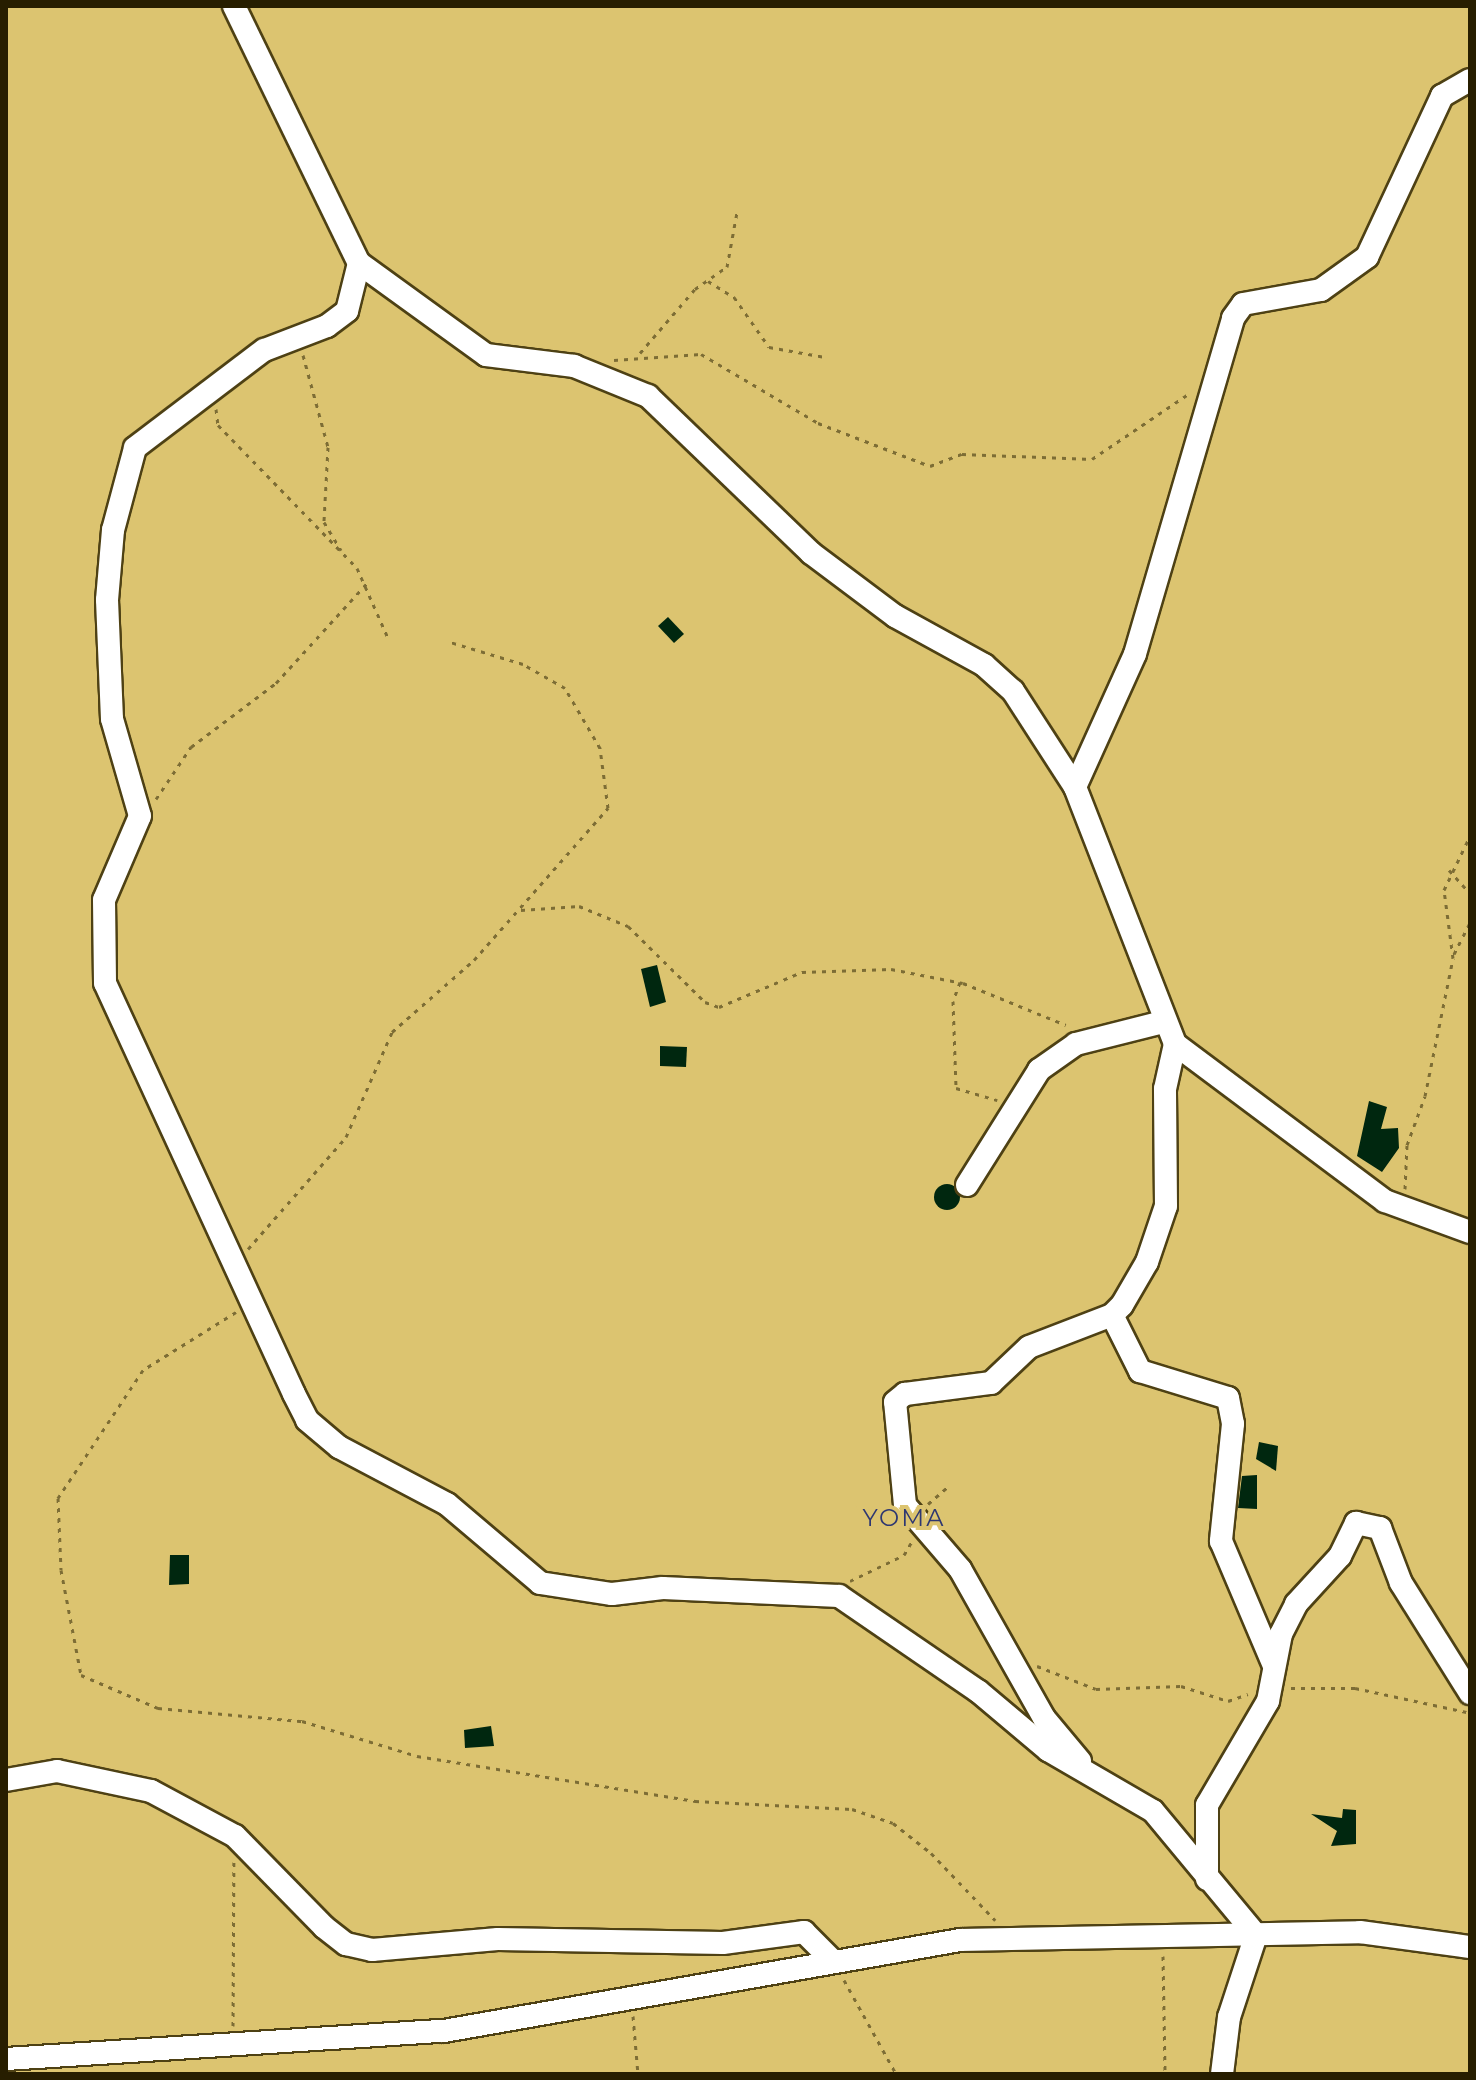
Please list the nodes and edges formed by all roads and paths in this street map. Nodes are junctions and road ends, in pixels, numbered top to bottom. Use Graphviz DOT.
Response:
graph roads {
  1 [pos="234,6"];
  2 [pos="1470,80"];
  3 [pos="737,212"];
  4 [pos="359,263"];
  5 [pos="707,281"];
  6 [pos="298,339"];
  7 [pos="639,354"];
  8 [pos="825,357"];
  9 [pos="1219,371"];
  10 [pos="589,372"];
  11 [pos="218,401"];
  12 [pos="342,553"];
  13 [pos="367,583"];
  14 [pos="388,638"];
  15 [pos="447,641"];
  16 [pos="1075,787"];
  17 [pos="140,816"];
  18 [pos="1470,836"];
  19 [pos="1449,870"];
  20 [pos="1470,893"];
  21 [pos="519,910"];
  22 [pos="1470,922"];
  23 [pos="1453,958"];
  24 [pos="960,982"];
  25 [pos="1163,1022"];
  26 [pos="1077,1030"];
  27 [pos="1175,1044"];
  28 [pos="1012,1103"];
  29 [pos="967,1185"];
  30 [pos="1406,1209"];
  31 [pos="1470,1232"];
  32 [pos="234,1263"];
  33 [pos="254,1303"];
  34 [pos="1112,1315"];
  35 [pos="912,1518"];
  36 [pos="824,1594"];
  37 [pos="1018,1660"];
  38 [pos="1274,1666"];
  39 [pos="1271,1691"];
  40 [pos="1470,1693"];
  41 [pos="1470,1712"];
  42 [pos="1098,1778"];
  43 [pos="6,1780"];
  44 [pos="235,1836"];
  45 [pos="1207,1879"];
  46 [pos="1256,1935"];
  47 [pos="1163,1936"];
  48 [pos="1010,1937"];
  49 [pos="1470,1947"];
  50 [pos="834,1962"];
  51 [pos="631,2000"];
  52 [pos="235,2045"];
  53 [pos="6,2059"];
  54 [pos="638,2074"];
  55 [pos="896,2074"];
  56 [pos="1165,2074"];
  57 [pos="1222,2074"];
  1 -- 4 [label="street"];
  2 -- 9 [label="street"];
  3 -- 5 [label="path"];
  4 -- 6 [label="street"];
  4 -- 10 [label="street"];
  5 -- 7 [label="path"];
  5 -- 8 [label="path"];
  6 -- 12 [label="path"];
  6 -- 17 [label="street"];
  7 -- 9 [label="path"];
  7 -- 10 [label="path"];
  9 -- 16 [label="street"];
  10 -- 16 [label="street"];
  11 -- 12 [label="path"];
  12 -- 13 [label="path"];
  13 -- 14 [label="path"];
  13 -- 17 [label="path"];
  15 -- 21 [label="path"];
  16 -- 25 [label="street"];
  17 -- 32 [label="street"];
  18 -- 19 [label="path"];
  19 -- 20 [label="path"];
  19 -- 23 [label="path"];
  21 -- 24 [label="path"];
  21 -- 32 [label="path"];
  22 -- 23 [label="path"];
  23 -- 30 [label="path"];
  24 -- 26 [label="path"];
  24 -- 28 [label="path"];
  25 -- 27 [label="street"];
  25 -- 28 [label="street"];
  27 -- 30 [label="street"];
  27 -- 34 [label="street"];
  28 -- 29 [label="street"];
  30 -- 31 [label="street"];
  32 -- 33 [label="street"];
  33 -- 36 [label="street"];
  33 -- 48 [label="path"];
  34 -- 35 [label="street"];
  34 -- 38 [label="street"];
  35 -- 36 [label="path"];
  35 -- 37 [label="street"];
  36 -- 42 [label="street"];
  37 -- 39 [label="path"];
  37 -- 42 [label="street"];
  38 -- 39 [label="street"];
  38 -- 40 [label="street"];
  39 -- 41 [label="path"];
  39 -- 45 [label="street"];
  42 -- 45 [label="street"];
  43 -- 44 [label="street"];
  44 -- 50 [label="street"];
  44 -- 52 [label="path"];
  45 -- 46 [label="street"];
  46 -- 47 [label="street"];
  46 -- 49 [label="street"];
  46 -- 57 [label="street"];
  47 -- 48 [label="street"];
  47 -- 56 [label="path"];
  48 -- 50 [label="street"];
  50 -- 51 [label="street"];
  50 -- 55 [label="path"];
  51 -- 52 [label="street"];
  51 -- 54 [label="path"];
  52 -- 53 [label="street"];
}
